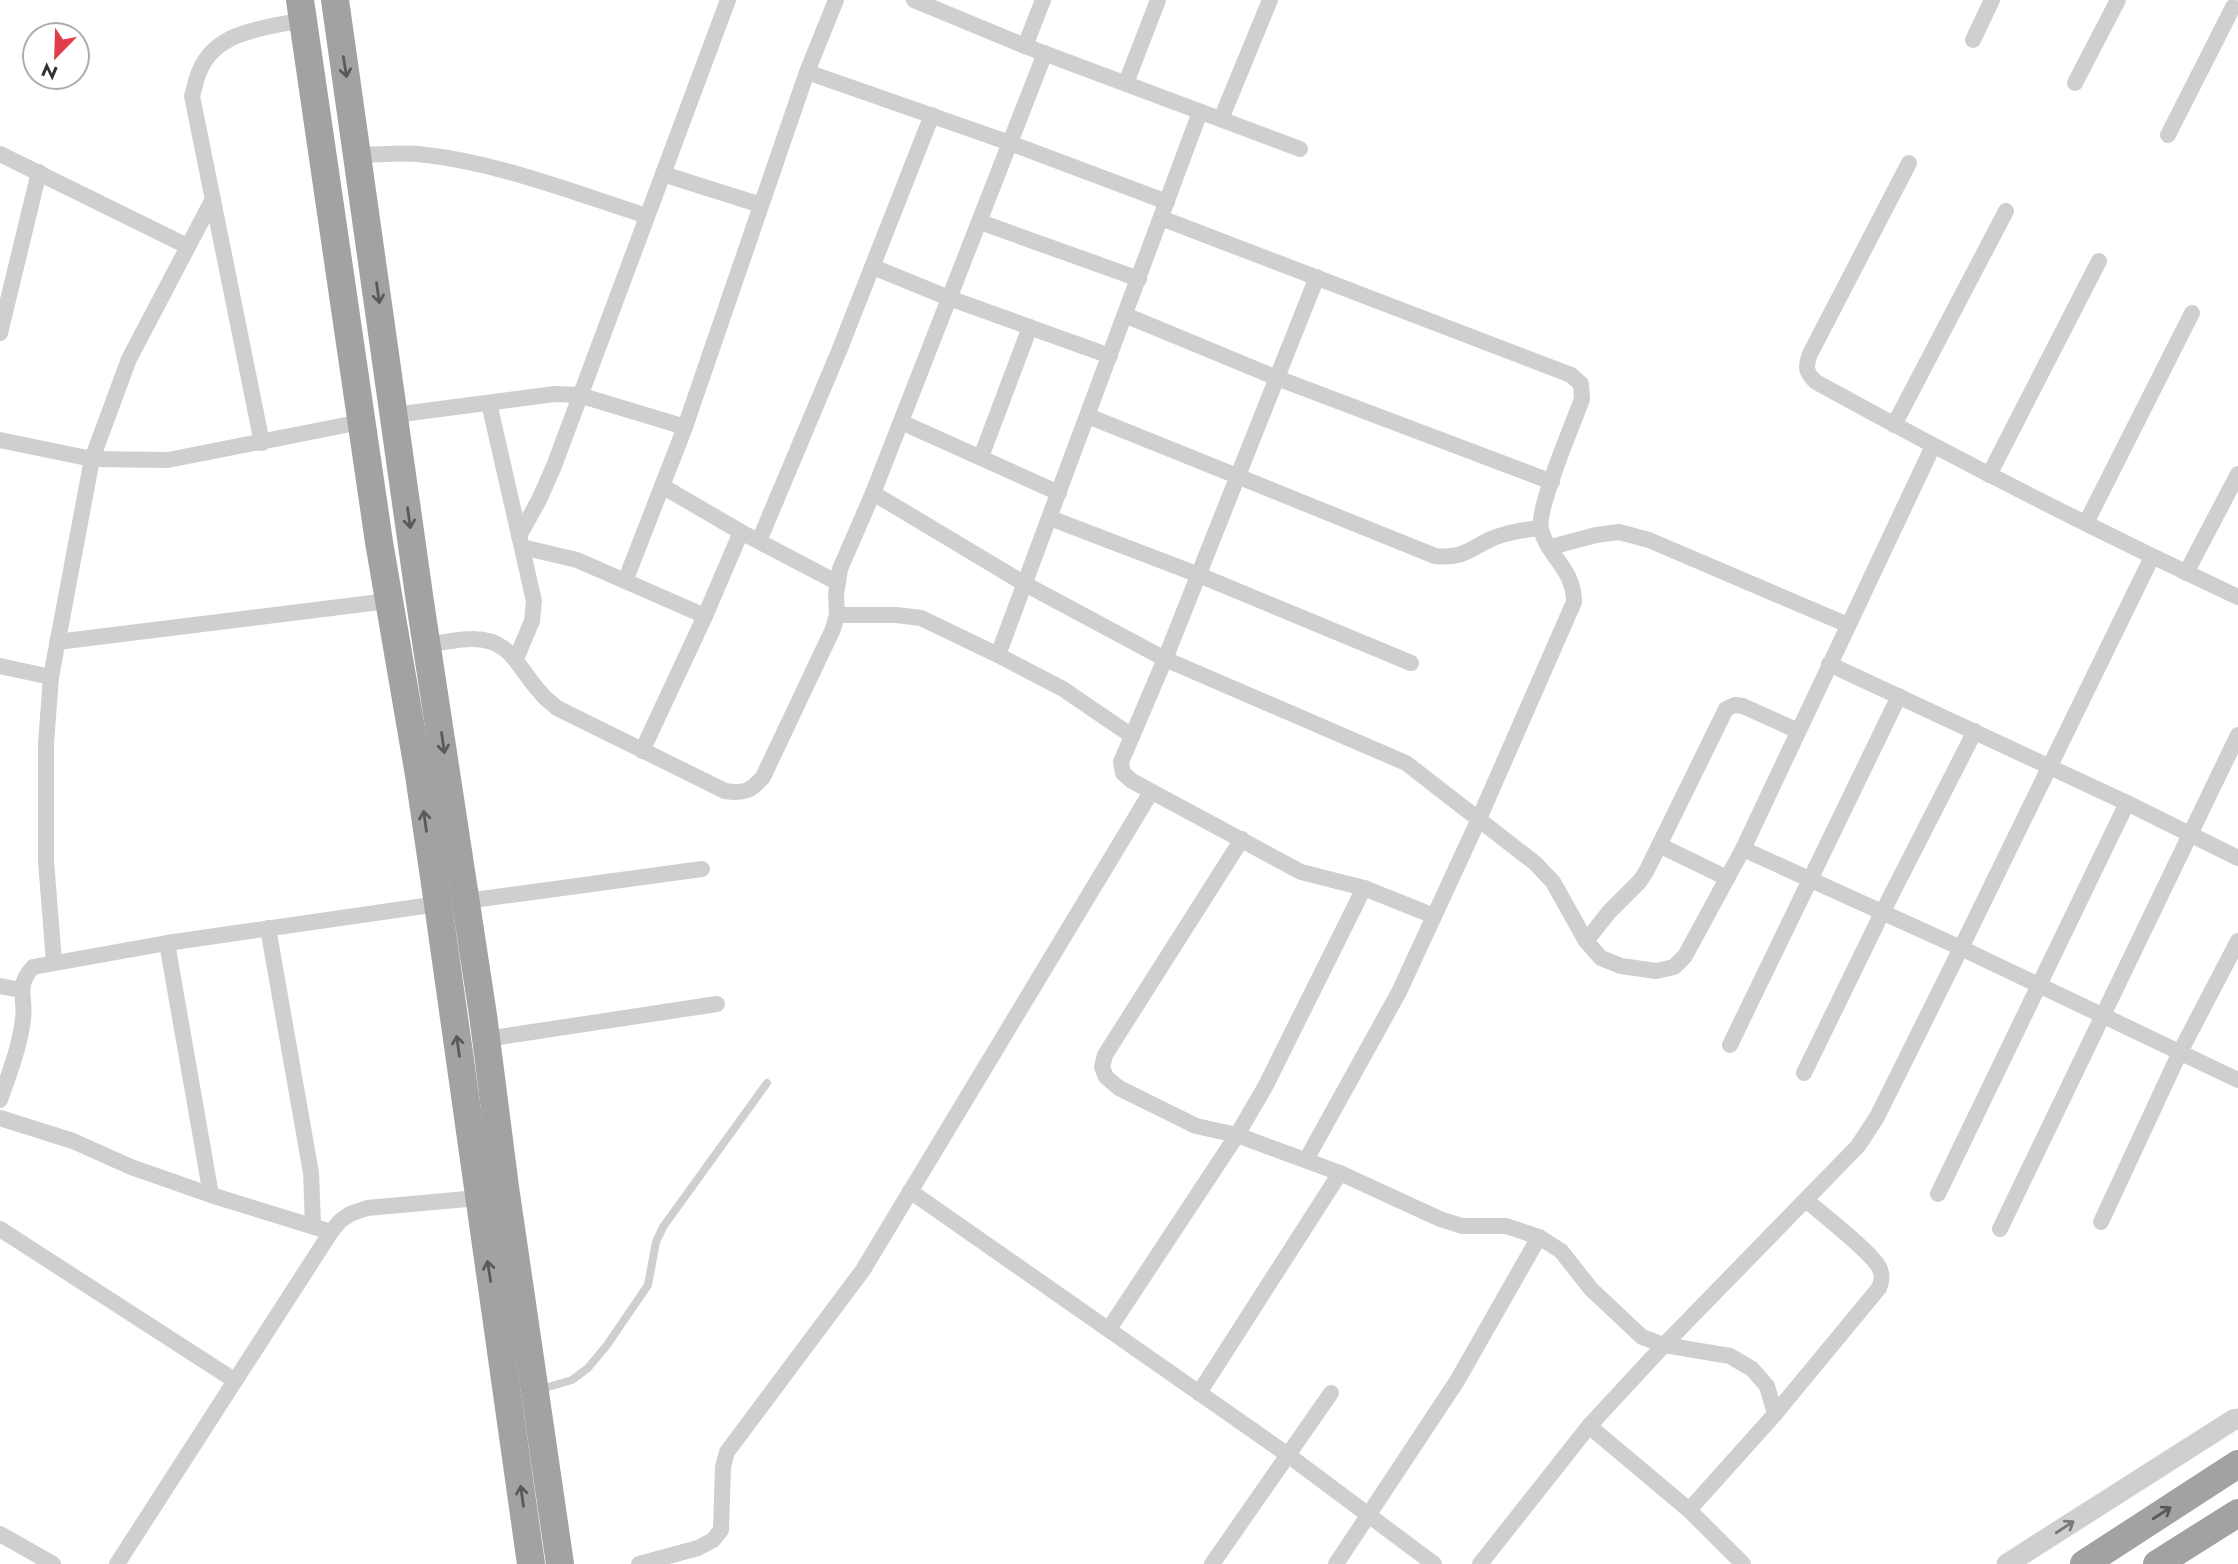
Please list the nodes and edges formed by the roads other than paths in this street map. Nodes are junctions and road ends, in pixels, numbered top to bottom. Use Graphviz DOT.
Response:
graph roads {
  1 [pos="335,0"];
  2 [pos="728,0"];
  3 [pos="836,0"];
  4 [pos="1043,0"];
  5 [pos="1158,0"];
  6 [pos="1270,0"];
  7 [pos="1992,0"];
  8 [pos="2118,0"];
  9 [pos="919,1"];
  10 [pos="2231,5"];
  11 [pos="302,10"];
  12 [pos="1973,40"];
  13 [pos="1025,46"];
  14 [pos="1045,53"];
  15 [pos="807,72"];
  16 [pos="1126,83"];
  17 [pos="2075,83"];
  18 [pos="1200,112"];
  19 [pos="932,115"];
  20 [pos="1221,119"];
  21 [pos="2168,135"];
  22 [pos="1010,143"];
  23 [pos="1300,149"];
  24 [pos="0,154"];
  25 [pos="359,155"];
  26 [pos="1909,163"];
  27 [pos="39,172"];
  28 [pos="663,174"];
  29 [pos="213,199"];
  30 [pos="1167,202"];
  31 [pos="761,205"];
  32 [pos="2006,211"];
  33 [pos="646,216"];
  34 [pos="1161,218"];
  35 [pos="980,222"];
  36 [pos="187,246"];
  37 [pos="2099,261"];
  38 [pos="873,267"];
  39 [pos="1317,277"];
  40 [pos="1139,279"];
  41 [pos="949,298"];
  42 [pos="2192,313"];
  43 [pos="1125,315"];
  44 [pos="1030,327"];
  45 [pos="0,333"];
  46 [pos="1110,356"];
  47 [pos="1278,378"];
  48 [pos="579,395"];
  49 [pos="489,403"];
  50 [pos="394,415"];
  51 [pos="1088,416"];
  52 [pos="361,422"];
  53 [pos="901,422"];
  54 [pos="1894,425"];
  55 [pos="685,427"];
  56 [pos="0,440"];
  57 [pos="262,443"];
  58 [pos="1933,446"];
  59 [pos="981,457"];
  60 [pos="92,459"];
  61 [pos="2238,474"];
  62 [pos="1989,475"];
  63 [pos="1238,478"];
  64 [pos="1552,482"];
  65 [pos="662,486"];
  66 [pos="873,493"];
  67 [pos="1059,493"];
  68 [pos="1050,518"];
  69 [pos="2086,523"];
  70 [pos="1540,528"];
  71 [pos="741,532"];
  72 [pos="759,541"];
  73 [pos="520,542"];
  74 [pos="1551,547"];
  75 [pos="2152,557"];
  76 [pos="2186,573"];
  77 [pos="1199,575"];
  78 [pos="625,579"];
  79 [pos="838,583"];
  80 [pos="1025,584"];
  81 [pos="2238,597"];
  82 [pos="388,601"];
  83 [pos="836,615"];
  84 [pos="705,616"];
  85 [pos="1848,625"];
  86 [pos="57,642"];
  87 [pos="428,644"];
  88 [pos="998,654"];
  89 [pos="516,659"];
  90 [pos="1166,659"];
  91 [pos="1411,663"];
  92 [pos="1829,664"];
  93 [pos="0,666"];
  94 [pos="51,677"];
  95 [pos="1899,696"];
  96 [pos="1798,731"];
  97 [pos="1975,731"];
  98 [pos="2238,735"];
  99 [pos="1132,736"];
  100 [pos="642,751"];
  101 [pos="2048,766"];
  102 [pos="1151,792"];
  103 [pos="2127,803"];
  104 [pos="1478,821"];
  105 [pos="2191,834"];
  106 [pos="1242,839"];
  107 [pos="1659,845"];
  108 [pos="1743,849"];
  109 [pos="2238,858"];
  110 [pos="702,869"];
  111 [pos="1727,878"];
  112 [pos="1811,880"];
  113 [pos="1364,888"];
  114 [pos="466,901"];
  115 [pos="438,904"];
  116 [pos="1882,913"];
  117 [pos="1434,916"];
  118 [pos="268,928"];
  119 [pos="1586,941"];
  120 [pos="2238,941"];
  121 [pos="167,943"];
  122 [pos="1961,948"];
  123 [pos="54,962"];
  124 [pos="2038,985"];
  125 [pos="0,986"];
  126 [pos="21,990"];
  127 [pos="718,1004"];
  128 [pos="2103,1016"];
  129 [pos="486,1039"];
  130 [pos="1730,1045"];
  131 [pos="2180,1052"];
  132 [pos="1804,1073"];
  133 [pos="2238,1080"];
  134 [pos="767,1083"];
  135 [pos="0,1100"];
  136 [pos="0,1118"];
  137 [pos="1237,1135"];
  138 [pos="1307,1160"];
  139 [pos="1340,1172"];
  140 [pos="910,1191"];
  141 [pos="1938,1194"];
  142 [pos="211,1195"];
  143 [pos="478,1198"];
  144 [pos="1806,1200"];
  145 [pos="2101,1222"];
  146 [pos="313,1225"];
  147 [pos="0,1229"];
  148 [pos="2000,1229"];
  149 [pos="331,1232"];
  150 [pos="1539,1237"];
  151 [pos="1110,1329"];
  152 [pos="1664,1345"];
  153 [pos="234,1380"];
  154 [pos="535,1391"];
  155 [pos="1199,1393"];
  156 [pos="1331,1393"];
  157 [pos="1775,1415"];
  158 [pos="2238,1419"];
  159 [pos="1589,1426"];
  160 [pos="1288,1455"];
  161 [pos="2238,1464"];
  162 [pos="1689,1510"];
  163 [pos="1368,1514"];
  164 [pos="2227,1520"];
  165 [pos="0,1534"];
  166 [pos="53,1564"];
  167 [pos="117,1564"];
  168 [pos="531,1564"];
  169 [pos="560,1564"];
  170 [pos="639,1564"];
  171 [pos="1212,1564"];
  172 [pos="1336,1564"];
  173 [pos="1434,1564"];
  174 [pos="1480,1564"];
  175 [pos="1743,1564"];
  176 [pos="2007,1564"];
  177 [pos="2084,1564"];
  178 [pos="2157,1564"];
  179 [pos="2186,1564"];
  1 -- 25 [label="highway, one-way"];
  2 -- 28 [label="street"];
  3 -- 15 [label="street"];
  4 -- 13 [label="street"];
  5 -- 16 [label="street"];
  6 -- 20 [label="street"];
  7 -- 12 [label="street"];
  8 -- 17 [label="street"];
  9 -- 13 [label="street"];
  10 -- 21 [label="street"];
  11 -- 29 [label="street"];
  11 -- 52 [label="highway"];
  13 -- 14 [label="street"];
  14 -- 16 [label="street"];
  14 -- 22 [label="street"];
  15 -- 19 [label="street"];
  15 -- 31 [label="street"];
  16 -- 18 [label="street"];
  18 -- 20 [label="street"];
  18 -- 30 [label="street"];
  19 -- 22 [label="street"];
  19 -- 38 [label="street"];
  20 -- 23 [label="street"];
  22 -- 30 [label="street"];
  22 -- 35 [label="street"];
  24 -- 27 [label="street"];
  25 -- 33 [label="street"];
  25 -- 50 [label="highway, one-way"];
  26 -- 54 [label="street"];
  27 -- 36 [label="street"];
  27 -- 45 [label="street"];
  28 -- 31 [label="street"];
  28 -- 33 [label="street"];
  29 -- 36 [label="street"];
  29 -- 57 [label="street"];
  30 -- 34 [label="street"];
  31 -- 55 [label="street"];
  32 -- 54 [label="street"];
  33 -- 48 [label="street"];
  34 -- 39 [label="street"];
  34 -- 40 [label="street"];
  35 -- 40 [label="street"];
  35 -- 41 [label="street"];
  36 -- 60 [label="street"];
  37 -- 62 [label="street"];
  38 -- 41 [label="street"];
  38 -- 72 [label="street"];
  39 -- 47 [label="street"];
  39 -- 64 [label="street"];
  40 -- 43 [label="street"];
  41 -- 44 [label="street"];
  41 -- 53 [label="street"];
  42 -- 69 [label="street"];
  43 -- 46 [label="street"];
  43 -- 47 [label="street"];
  44 -- 46 [label="street"];
  44 -- 59 [label="street"];
  46 -- 51 [label="street"];
  47 -- 63 [label="street"];
  47 -- 64 [label="street"];
  48 -- 49 [label="street"];
  48 -- 55 [label="street"];
  48 -- 73 [label="street"];
  49 -- 50 [label="street"];
  49 -- 73 [label="street"];
  50 -- 87 [label="highway, one-way"];
  51 -- 63 [label="street"];
  51 -- 67 [label="street"];
  52 -- 57 [label="street"];
  52 -- 82 [label="highway"];
  53 -- 59 [label="street"];
  53 -- 66 [label="street"];
  54 -- 58 [label="street"];
  55 -- 65 [label="street"];
  56 -- 60 [label="street"];
  57 -- 60 [label="street"];
  58 -- 62 [label="street"];
  58 -- 85 [label="street"];
  59 -- 67 [label="street"];
  60 -- 86 [label="street"];
  61 -- 76 [label="street"];
  62 -- 69 [label="street"];
  63 -- 70 [label="street"];
  63 -- 77 [label="street"];
  64 -- 70 [label="street"];
  65 -- 71 [label="street"];
  65 -- 78 [label="street"];
  66 -- 79 [label="street"];
  66 -- 80 [label="street"];
  67 -- 68 [label="street"];
  68 -- 77 [label="street"];
  68 -- 80 [label="street"];
  69 -- 75 [label="street"];
  70 -- 74 [label="street"];
  71 -- 72 [label="street"];
  71 -- 84 [label="street"];
  72 -- 79 [label="street"];
  73 -- 78 [label="street"];
  73 -- 89 [label="street"];
  74 -- 85 [label="street"];
  74 -- 104 [label="street"];
  75 -- 76 [label="street"];
  75 -- 101 [label="street"];
  76 -- 81 [label="street"];
  77 -- 90 [label="street"];
  77 -- 91 [label="street"];
  78 -- 84 [label="street"];
  79 -- 83 [label="street"];
  80 -- 88 [label="street"];
  80 -- 90 [label="street"];
  82 -- 86 [label="street"];
  115 -- 82 [label="highway, one-way"];
  83 -- 88 [label="street"];
  83 -- 100 [label="street"];
  84 -- 100 [label="street"];
  85 -- 92 [label="street"];
  86 -- 94 [label="street"];
  87 -- 89 [label="street"];
  87 -- 114 [label="highway, one-way"];
  88 -- 99 [label="street"];
  89 -- 100 [label="street"];
  90 -- 99 [label="street"];
  90 -- 104 [label="street"];
  92 -- 95 [label="street"];
  92 -- 96 [label="street"];
  93 -- 94 [label="street"];
  94 -- 123 [label="street"];
  95 -- 97 [label="street"];
  95 -- 112 [label="street"];
  96 -- 107 [label="street"];
  96 -- 108 [label="street"];
  97 -- 101 [label="street"];
  97 -- 116 [label="street"];
  98 -- 105 [label="street"];
  99 -- 102 [label="street"];
  101 -- 103 [label="street"];
  101 -- 122 [label="street"];
  102 -- 106 [label="street"];
  102 -- 140 [label="street"];
  103 -- 105 [label="street"];
  103 -- 124 [label="street"];
  104 -- 117 [label="street"];
  104 -- 119 [label="street"];
  105 -- 109 [label="street"];
  105 -- 128 [label="street"];
  106 -- 113 [label="street"];
  106 -- 137 [label="street"];
  107 -- 111 [label="street"];
  107 -- 119 [label="street"];
  108 -- 111 [label="street"];
  108 -- 112 [label="street"];
  110 -- 114 [label="street"];
  111 -- 119 [label="street"];
  112 -- 116 [label="street"];
  112 -- 130 [label="street"];
  113 -- 117 [label="street"];
  113 -- 137 [label="street"];
  114 -- 129 [label="highway"];
  115 -- 118 [label="street"];
  143 -- 115 [label="highway, one-way"];
  116 -- 122 [label="street"];
  116 -- 132 [label="street"];
  117 -- 138 [label="street"];
  118 -- 121 [label="street"];
  118 -- 146 [label="street"];
  120 -- 131 [label="street"];
  121 -- 123 [label="street"];
  121 -- 142 [label="street"];
  122 -- 124 [label="street"];
  122 -- 144 [label="street"];
  123 -- 126 [label="street"];
  124 -- 128 [label="street"];
  124 -- 141 [label="street"];
  125 -- 126 [label="street"];
  126 -- 135 [label="street"];
  127 -- 129 [label="street"];
  128 -- 131 [label="street"];
  128 -- 148 [label="street"];
  129 -- 154 [label="highway"];
  131 -- 133 [label="street"];
  131 -- 145 [label="street"];
  134 -- 154 [label="lane"];
  136 -- 142 [label="street"];
  137 -- 138 [label="street"];
  137 -- 151 [label="street"];
  138 -- 139 [label="street"];
  139 -- 150 [label="street"];
  139 -- 155 [label="street"];
  140 -- 151 [label="street"];
  140 -- 170 [label="street"];
  142 -- 146 [label="street"];
  143 -- 149 [label="street"];
  168 -- 143 [label="highway, one-way"];
  144 -- 152 [label="street"];
  144 -- 157 [label="street"];
  146 -- 149 [label="street"];
  147 -- 153 [label="street"];
  149 -- 153 [label="street"];
  150 -- 152 [label="street"];
  150 -- 163 [label="street"];
  151 -- 155 [label="street"];
  152 -- 157 [label="street"];
  152 -- 159 [label="street"];
  153 -- 167 [label="street"];
  154 -- 169 [label="highway"];
  155 -- 160 [label="street"];
  156 -- 160 [label="street"];
  157 -- 162 [label="street"];
  176 -- 158 [label="street, one-way"];
  159 -- 162 [label="street"];
  159 -- 174 [label="street"];
  160 -- 163 [label="street"];
  160 -- 171 [label="street"];
  177 -- 161 [label="highway, one-way"];
  162 -- 175 [label="street"];
  163 -- 172 [label="street"];
  163 -- 173 [label="street"];
  164 -- 178 [label="highway"];
  164 -- 179 [label="street"];
  165 -- 166 [label="street"];
}
